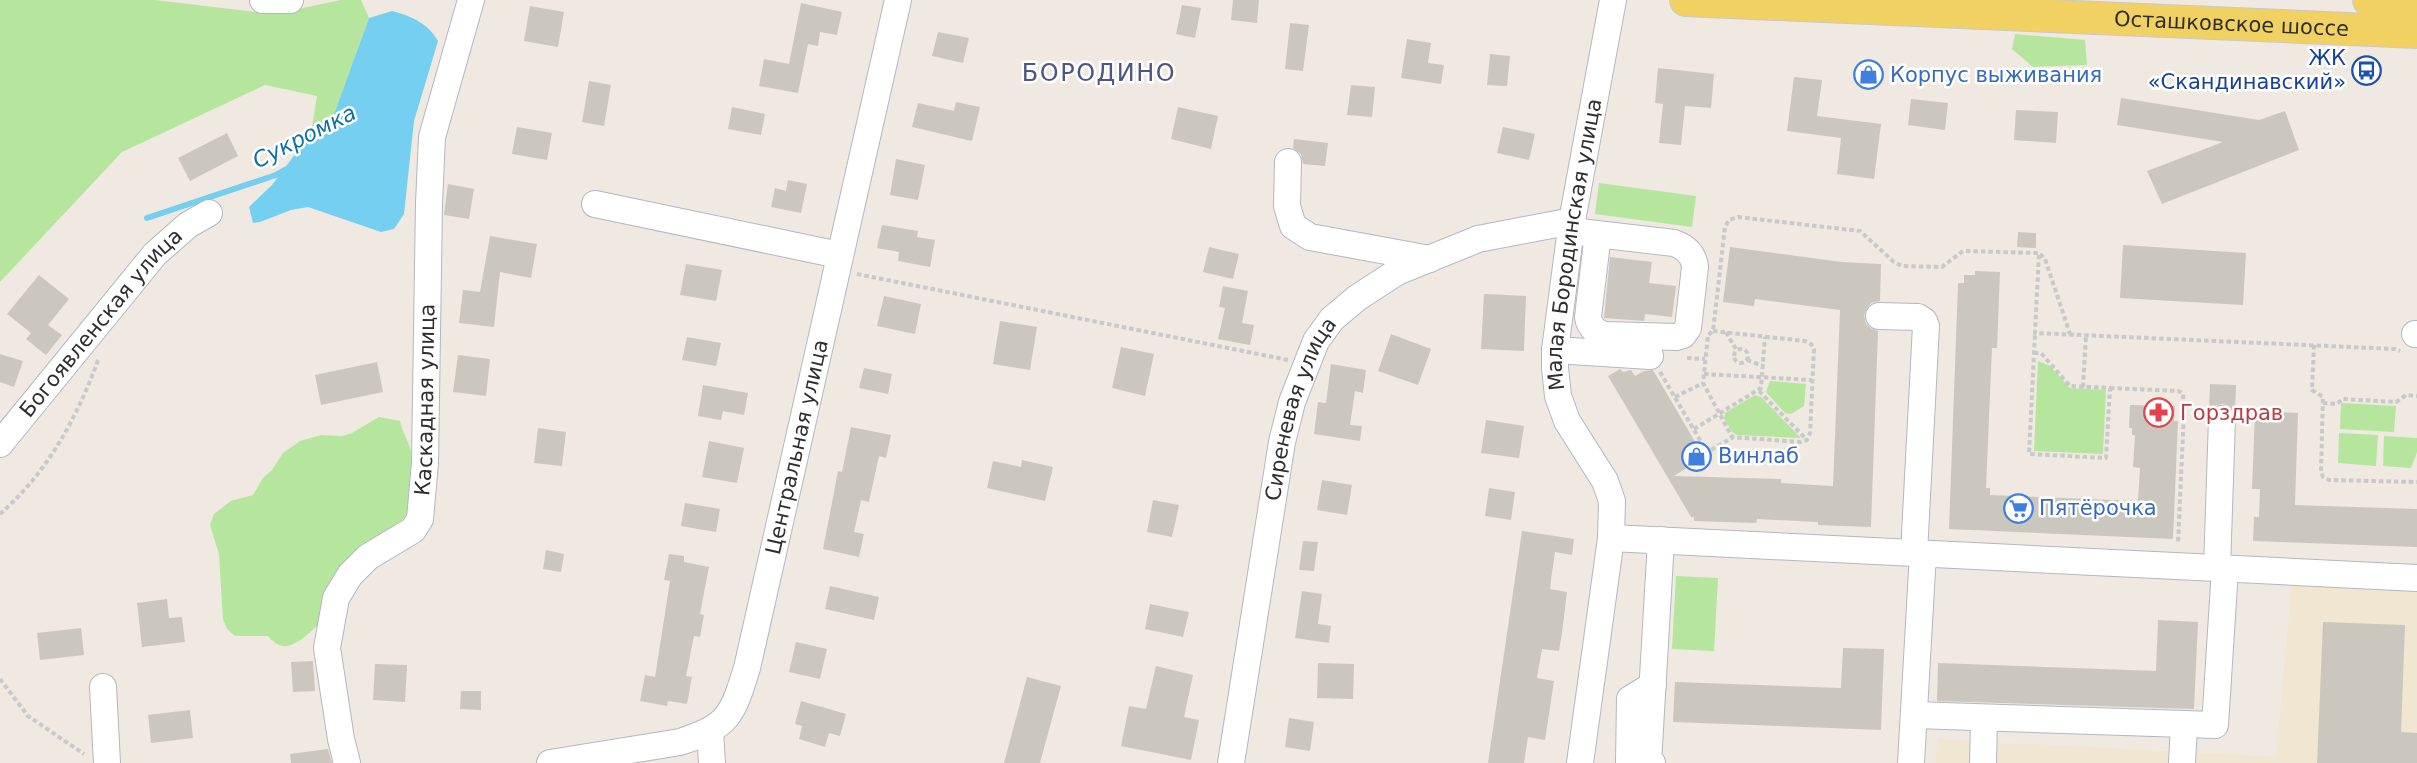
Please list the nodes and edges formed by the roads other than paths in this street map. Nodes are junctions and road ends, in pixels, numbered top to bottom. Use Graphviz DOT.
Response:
graph roads {
  1 [pos="263,0"];
  2 [pos="290,0"];
  3 [pos="471,0"];
  4 [pos="898,0"];
  5 [pos="1613,0"];
  6 [pos="1686,0"];
  7 [pos="2369,0"];
  8 [pos="2417,2"];
  9 [pos="2417,32"];
  10 [pos="1288,162"];
  11 [pos="595,204"];
  12 [pos="209,213"];
  13 [pos="1572,226"];
  14 [pos="1598,234"];
  15 [pos="1430,259"];
  16 [pos="837,262"];
  17 [pos="1879,315"];
  18 [pos="1555,350"];
  19 [pos="1650,356"];
  20 [pos="2222,419"];
  21 [pos="0,444"];
  22 [pos="1611,538"];
  23 [pos="1661,540"];
  24 [pos="1918,553"];
  25 [pos="2221,568"];
  26 [pos="2417,578"];
  27 [pos="1653,685"];
  28 [pos="103,687"];
  29 [pos="1914,715"];
  30 [pos="1984,718"];
  31 [pos="2184,724"];
  32 [pos="710,732"];
  33 [pos="98,760"];
  34 [pos="347,763"];
  35 [pos="555,763"];
  36 [pos="712,763"];
  37 [pos="1231,763"];
  38 [pos="1580,763"];
  39 [pos="1629,763"];
  40 [pos="1652,763"];
  41 [pos="1911,763"];
  42 [pos="1983,763"];
  43 [pos="2182,763"];
  1 -- 2 [label="street"];
  3 -- 34 [label="street, Каскадная улица"];
  4 -- 16 [label="street, Центральная улица"];
  5 -- 13 [label="street, Малая Бородинская улица"];
  6 -- 9 [label="main road, Осташковское шоссе"];
  7 -- 8 [label="main road, Осташковское шоссе"];
  10 -- 15 [label="street"];
  11 -- 16 [label="street"];
  12 -- 21 [label="street, Богоявленская улица"];
  13 -- 14 [label="street, Сиреневая улица"];
  13 -- 15 [label="street, Сиреневая улица"];
  13 -- 18 [label="street, Малая Бородинская улица"];
  14 -- 14 [label="street"];
  15 -- 37 [label="street, Сиреневая улица"];
  16 -- 32 [label="street, Центральная улица"];
  17 -- 24 [label="street"];
  18 -- 19 [label="street"];
  18 -- 22 [label="street, Малая Бородинская улица"];
  20 -- 25 [label="street"];
  22 -- 23 [label="street"];
  22 -- 38 [label="street, Малая Бородинская улица"];
  23 -- 24 [label="street"];
  23 -- 27 [label="street"];
  24 -- 25 [label="street"];
  24 -- 29 [label="street"];
  25 -- 26 [label="street"];
  25 -- 31 [label="street"];
  27 -- 39 [label="street"];
  27 -- 40 [label="street"];
  28 -- 33 [label="street"];
  29 -- 30 [label="street"];
  29 -- 41 [label="street"];
  30 -- 31 [label="street"];
  30 -- 42 [label="street"];
  31 -- 43 [label="street"];
  32 -- 35 [label="street, Центральная улица"];
  32 -- 36 [label="street"];
}
